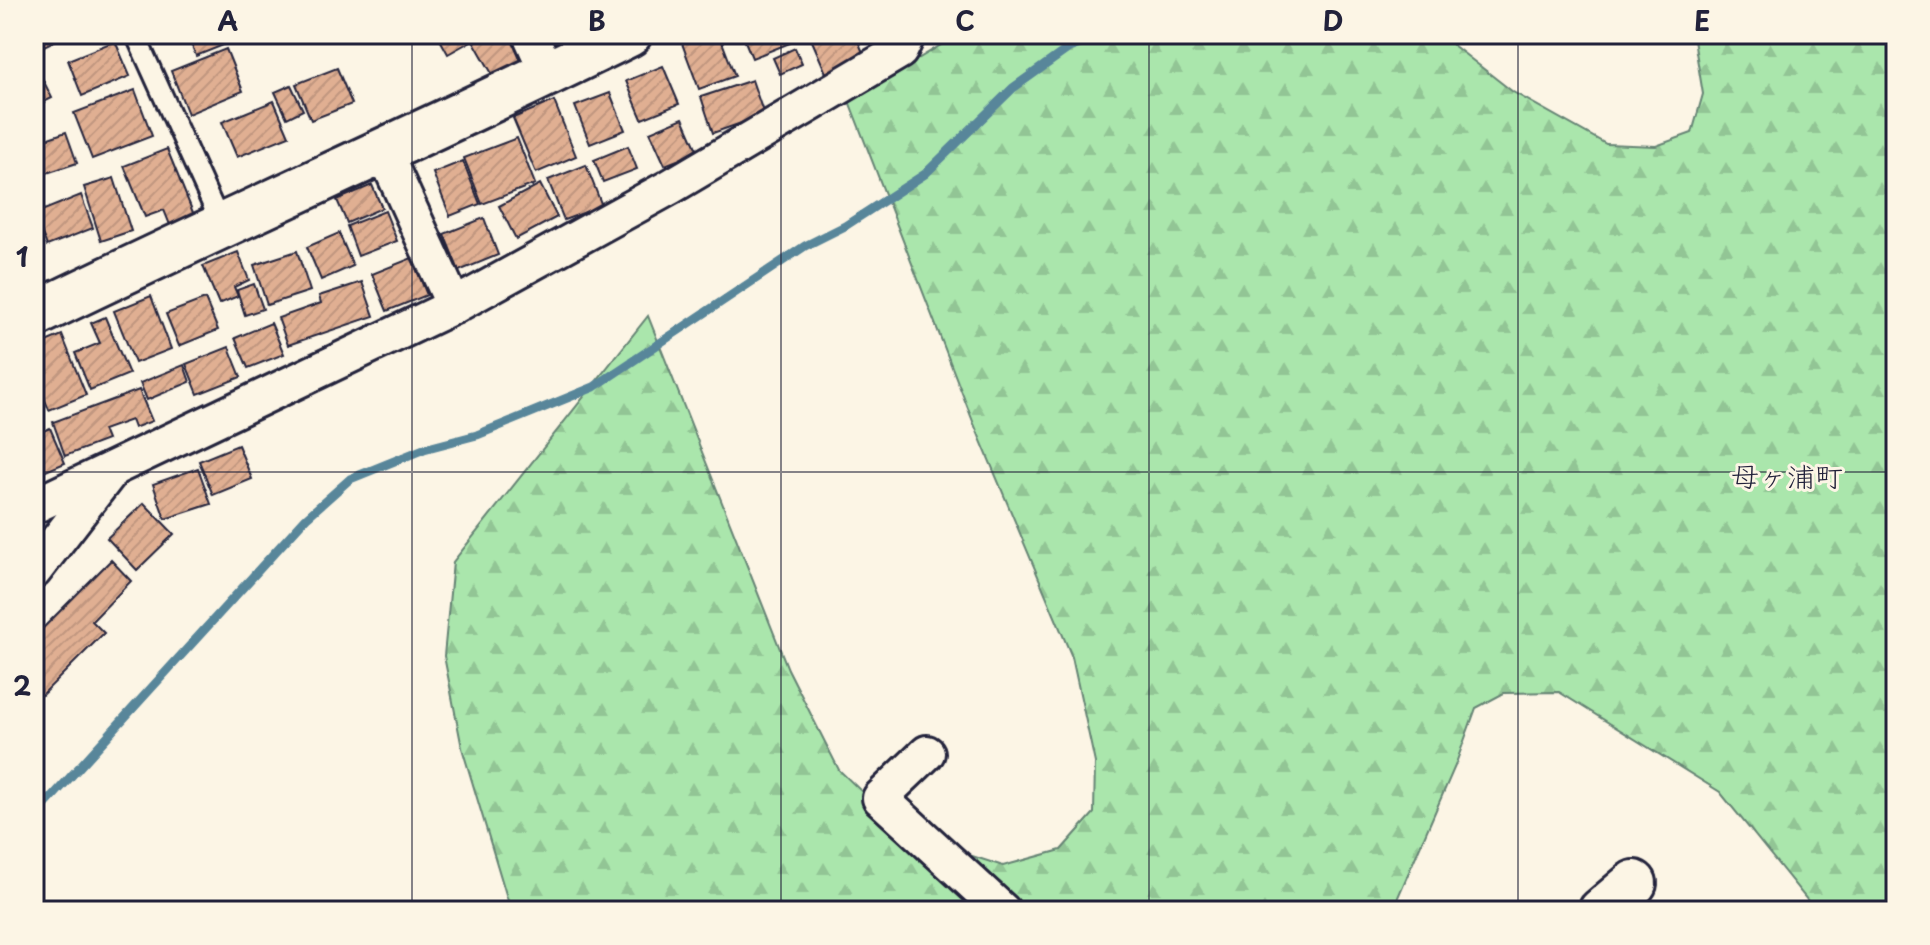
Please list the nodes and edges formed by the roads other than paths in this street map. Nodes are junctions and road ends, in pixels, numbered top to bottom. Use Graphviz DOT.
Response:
graph roads {
  1 [pos="135,34"];
  2 [pos="530,34"];
  3 [pos="629,34"];
  4 [pos="900,40"];
  5 [pos="548,74"];
  6 [pos="384,152"];
  7 [pos="221,224"];
  8 [pos="454,306"];
  9 [pos="34,315"];
  10 [pos="111,472"];
  11 [pos="34,506"];
  12 [pos="34,571"];
  13 [pos="927,753"];
  14 [pos="1634,883"];
  15 [pos="1003,911"];
  16 [pos="1601,911"];
  1 -- 7 [label="lane"];
  2 -- 5 [label="street"];
  3 -- 5 [label="street"];
  4 -- 8 [label="street"];
  5 -- 6 [label="street"];
  6 -- 7 [label="street"];
  6 -- 8 [label="street"];
  7 -- 9 [label="street"];
  8 -- 10 [label="street"];
  10 -- 11 [label="street"];
  10 -- 12 [label="street"];
  13 -- 15 [label="street"];
  14 -- 16 [label="street"];
}
